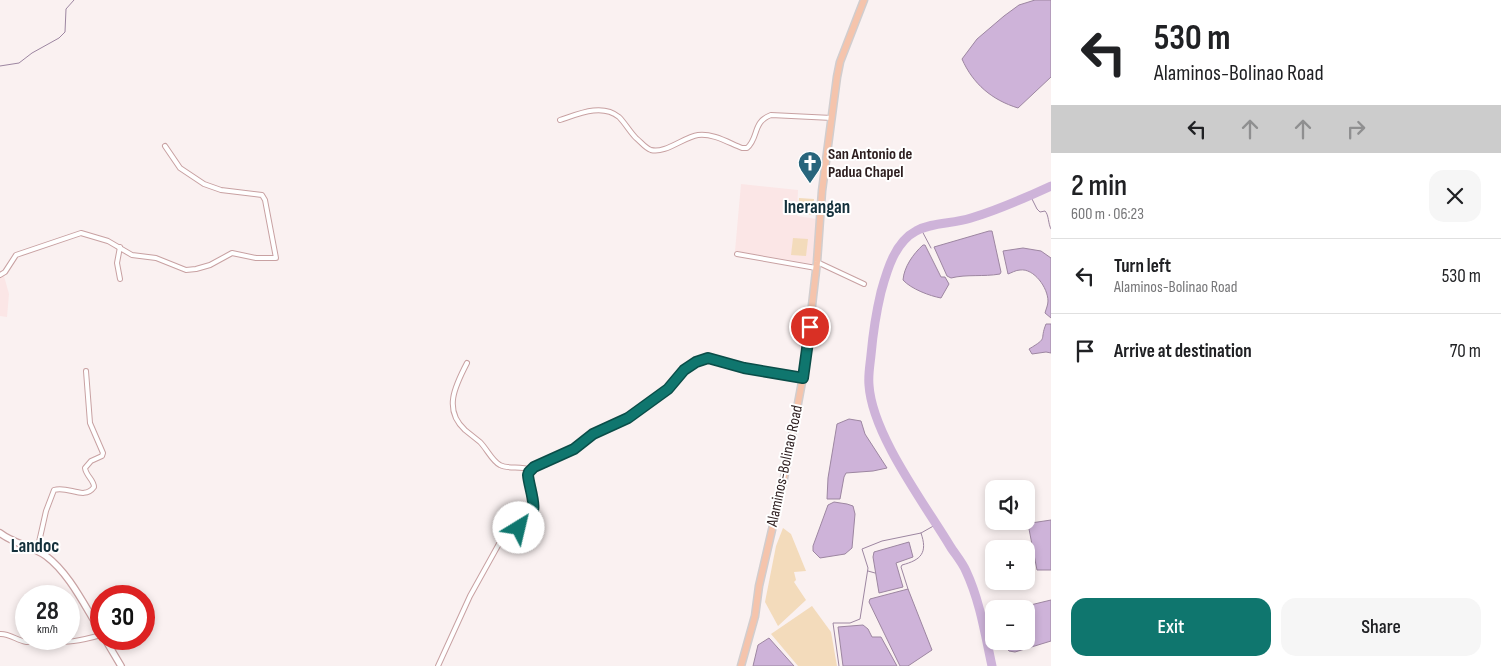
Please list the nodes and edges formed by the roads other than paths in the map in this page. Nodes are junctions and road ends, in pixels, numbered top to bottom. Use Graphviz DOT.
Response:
graph roads {
  1 [pos="864,0"];
  2 [pos="832,118"];
  3 [pos="560,120"];
  4 [pos="165,146"];
  5 [pos="120,247"];
  6 [pos="737,254"];
  7 [pos="816,265"];
  8 [pos="0,275"];
  9 [pos="120,279"];
  10 [pos="864,284"];
  11 [pos="467,364"];
  12 [pos="86,371"];
  13 [pos="803,378"];
  14 [pos="530,470"];
  15 [pos="0,533"];
  16 [pos="37,551"];
  17 [pos="90,617"];
  18 [pos="0,634"];
  19 [pos="15,637"];
  20 [pos="112,650"];
  21 [pos="121,666"];
  22 [pos="438,666"];
  23 [pos="741,666"];
  1 -- 2 [label="main road, Alaminos-Bolinao Road"];
  2 -- 3 [label="street"];
  2 -- 7 [label="main road, Alaminos-Bolinao Road"];
  4 -- 5 [label="street"];
  5 -- 8 [label="street"];
  5 -- 9 [label="street"];
  6 -- 7 [label="street"];
  7 -- 10 [label="street"];
  7 -- 13 [label="main road, Alaminos-Bolinao Road"];
  11 -- 14 [label="street"];
  12 -- 16 [label="street"];
  13 -- 14 [label="street"];
  13 -- 23 [label="main road, Alaminos-Bolinao Road"];
  14 -- 22 [label="street"];
  15 -- 16 [label="street"];
  16 -- 17 [label="street"];
  18 -- 19 [label="street"];
  20 -- 21 [label="street"];
}
